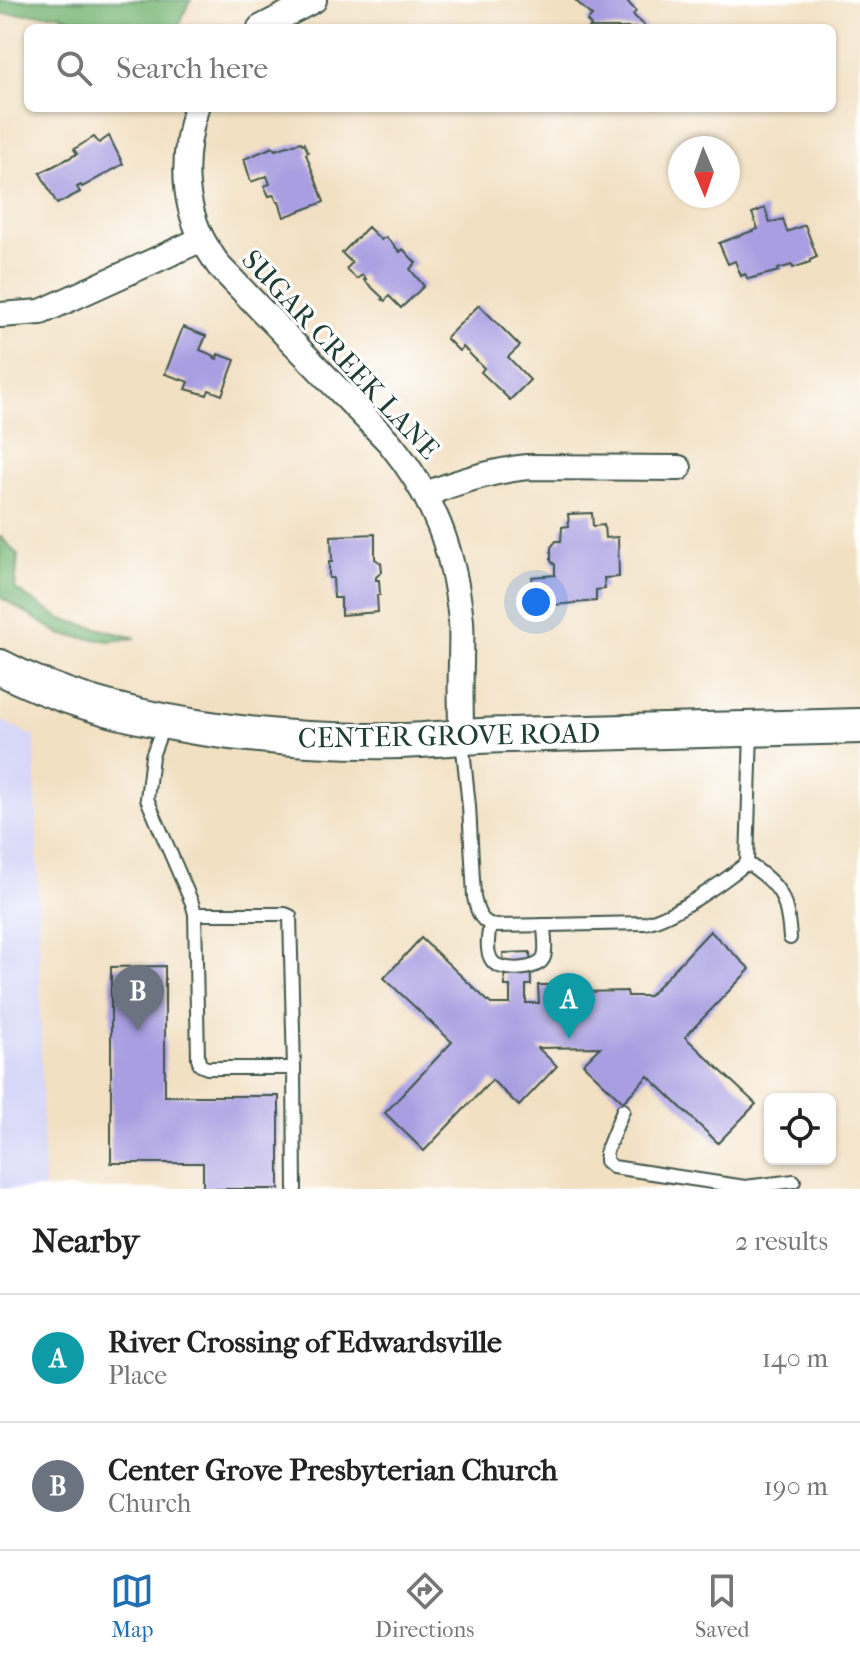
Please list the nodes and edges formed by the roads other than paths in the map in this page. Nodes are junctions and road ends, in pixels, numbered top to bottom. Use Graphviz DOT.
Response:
graph roads {
  1 [pos="314,0"];
  2 [pos="268,24"];
  3 [pos="195,112"];
  4 [pos="202,239"];
  5 [pos="0,315"];
  6 [pos="679,468"];
  7 [pos="426,494"];
  8 [pos="0,667"];
  9 [pos="165,721"];
  10 [pos="860,726"];
  11 [pos="751,729"];
  12 [pos="461,737"];
  13 [pos="747,863"];
  14 [pos="195,914"];
  15 [pos="490,925"];
  16 [pos="544,925"];
  17 [pos="790,938"];
  18 [pos="294,1068"];
  19 [pos="623,1110"];
  20 [pos="794,1181"];
  21 [pos="295,1189"];
  1 -- 2 [label="street"];
  3 -- 4 [label="street, SUGAR CREEK LANE"];
  4 -- 5 [label="street"];
  4 -- 7 [label="street, SUGAR CREEK LANE"];
  6 -- 7 [label="street"];
  7 -- 12 [label="street, SUGAR CREEK LANE"];
  8 -- 9 [label="street, CENTER GROVE ROAD"];
  9 -- 12 [label="street, CENTER GROVE ROAD"];
  9 -- 14 [label="lane"];
  10 -- 11 [label="street, CENTER GROVE ROAD"];
  11 -- 12 [label="street, CENTER GROVE ROAD"];
  11 -- 13 [label="lane"];
  12 -- 15 [label="lane"];
  13 -- 16 [label="lane"];
  13 -- 17 [label="lane"];
  14 -- 18 [label="lane"];
  14 -- 18 [label="lane"];
  15 -- 16 [label="lane"];
  15 -- 16 [label="lane"];
  18 -- 21 [label="lane"];
  19 -- 20 [label="lane"];
}
